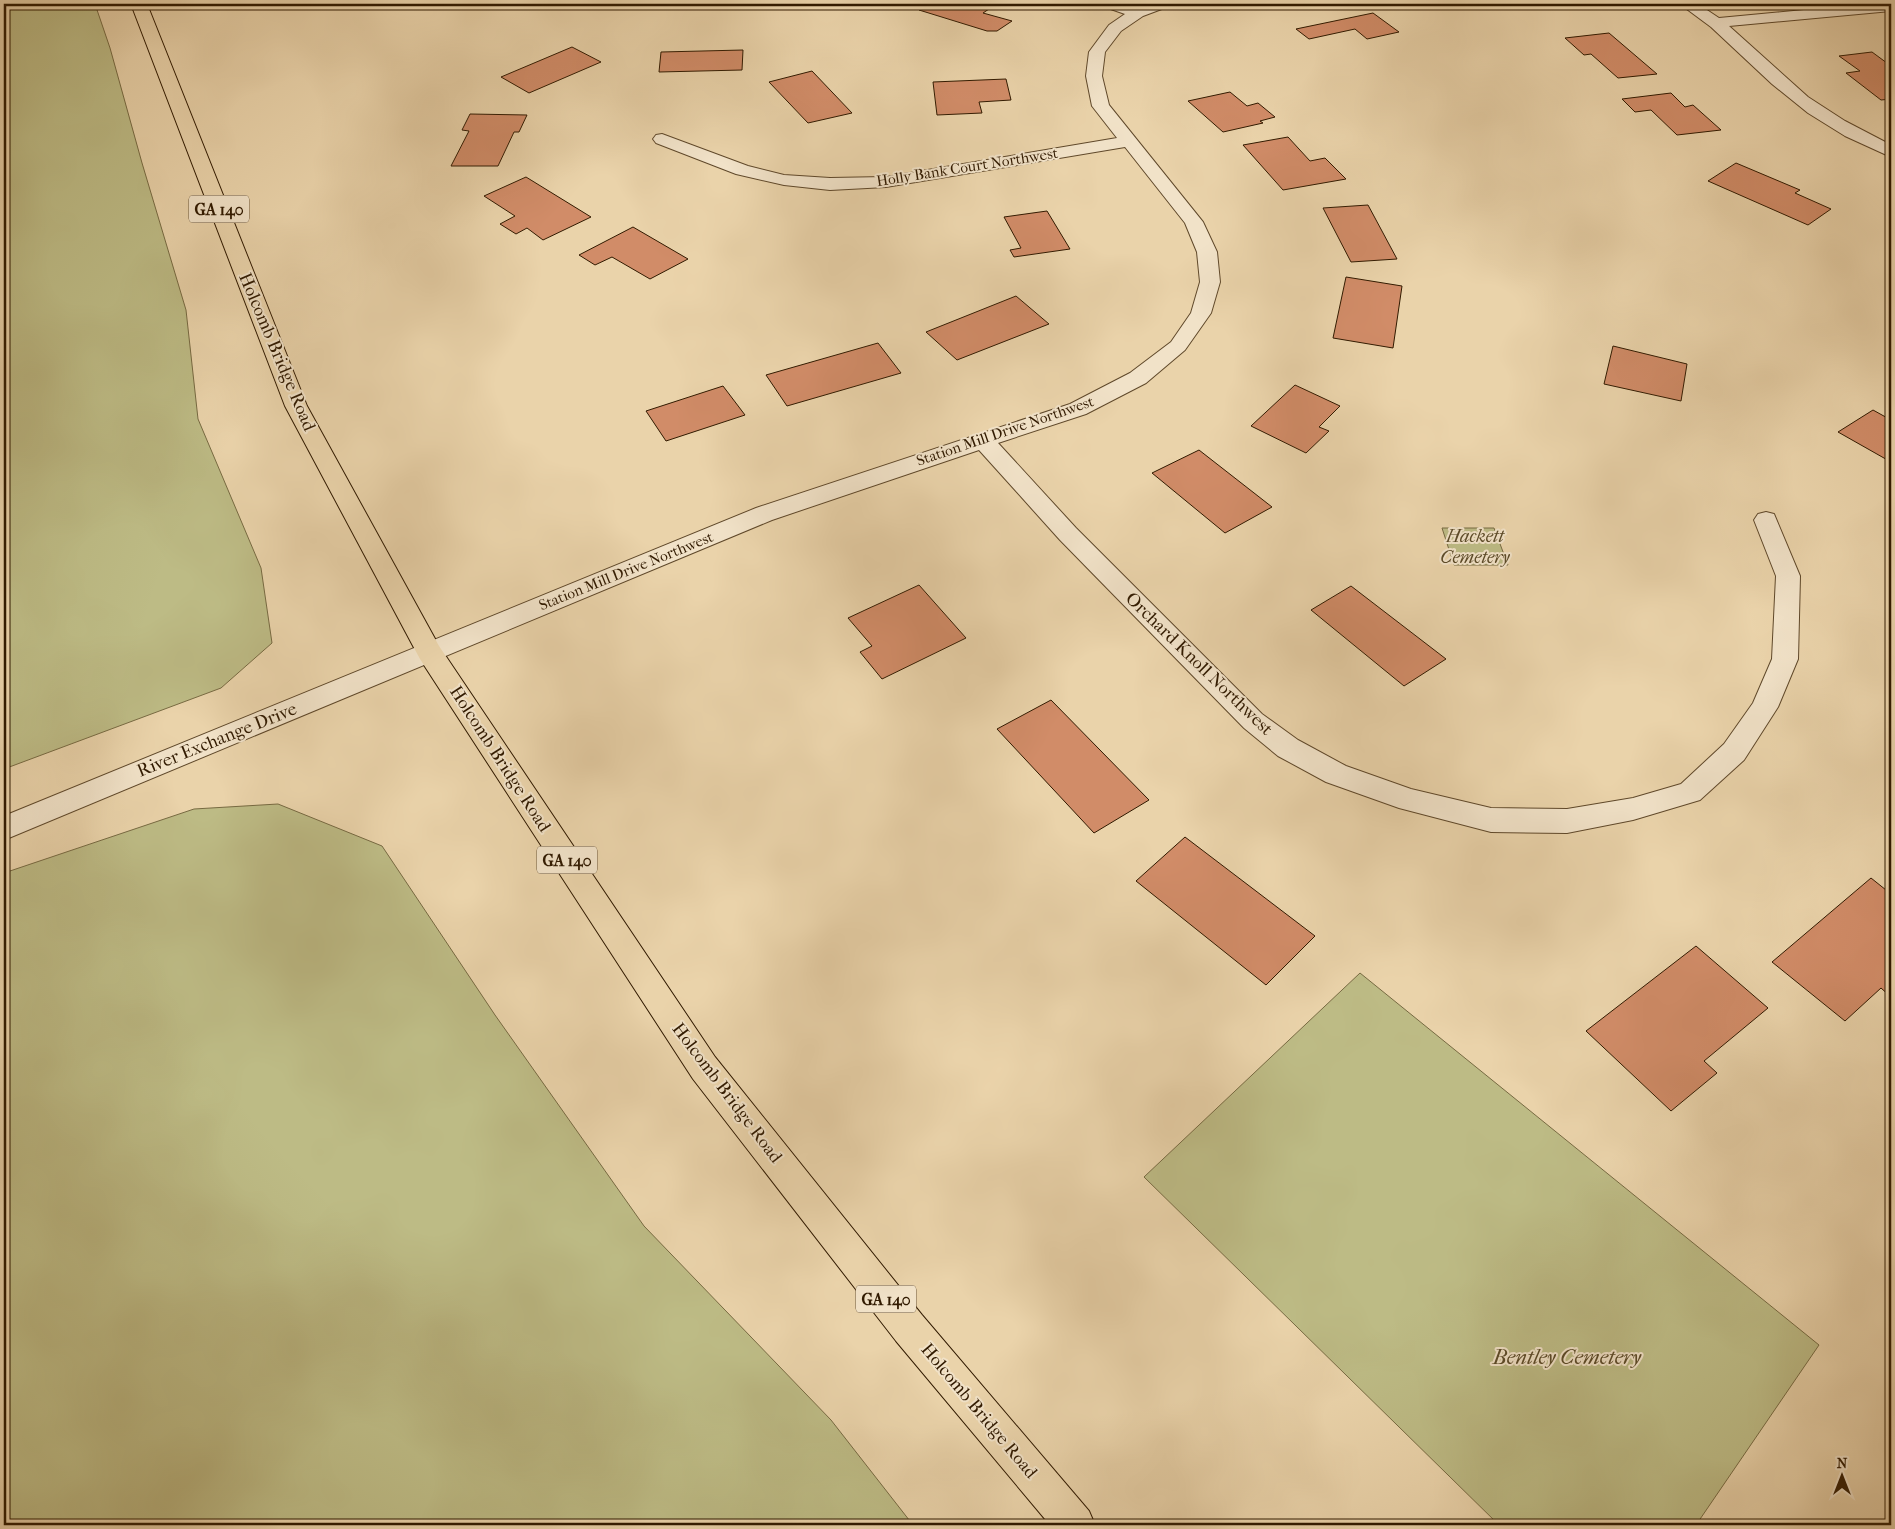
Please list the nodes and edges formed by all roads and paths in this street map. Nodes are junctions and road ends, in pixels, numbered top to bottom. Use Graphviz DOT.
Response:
graph roads {
  1 [pos="139,4"];
  2 [pos="1110,4"];
  3 [pos="1162,4"];
  4 [pos="1688,4"];
  5 [pos="1891,6"];
  6 [pos="1137,13"];
  7 [pos="1714,22"];
  8 [pos="662,139"];
  9 [pos="1128,141"];
  10 [pos="1891,152"];
  11 [pos="983,441"];
  12 [pos="1766,520"];
  13 [pos="429,652"];
  14 [pos="4,828"];
  15 [pos="1075,1525"];
  1 -- 13 [label="main road, Holcomb Bridge Road / GA 140"];
  2 -- 6 [label="street"];
  3 -- 6 [label="street, Station Mill Drive Northwest"];
  4 -- 7 [label="street"];
  5 -- 7 [label="street"];
  6 -- 9 [label="street, Station Mill Drive Northwest"];
  7 -- 10 [label="street"];
  8 -- 9 [label="street, Holly Bank Court Northwest"];
  9 -- 11 [label="street, Station Mill Drive Northwest"];
  11 -- 12 [label="street, Orchard Knoll Northwest"];
  11 -- 13 [label="street, Station Mill Drive Northwest"];
  13 -- 14 [label="street, River Exchange Drive"];
  13 -- 15 [label="main road, Holcomb Bridge Road / GA 140"];
}
